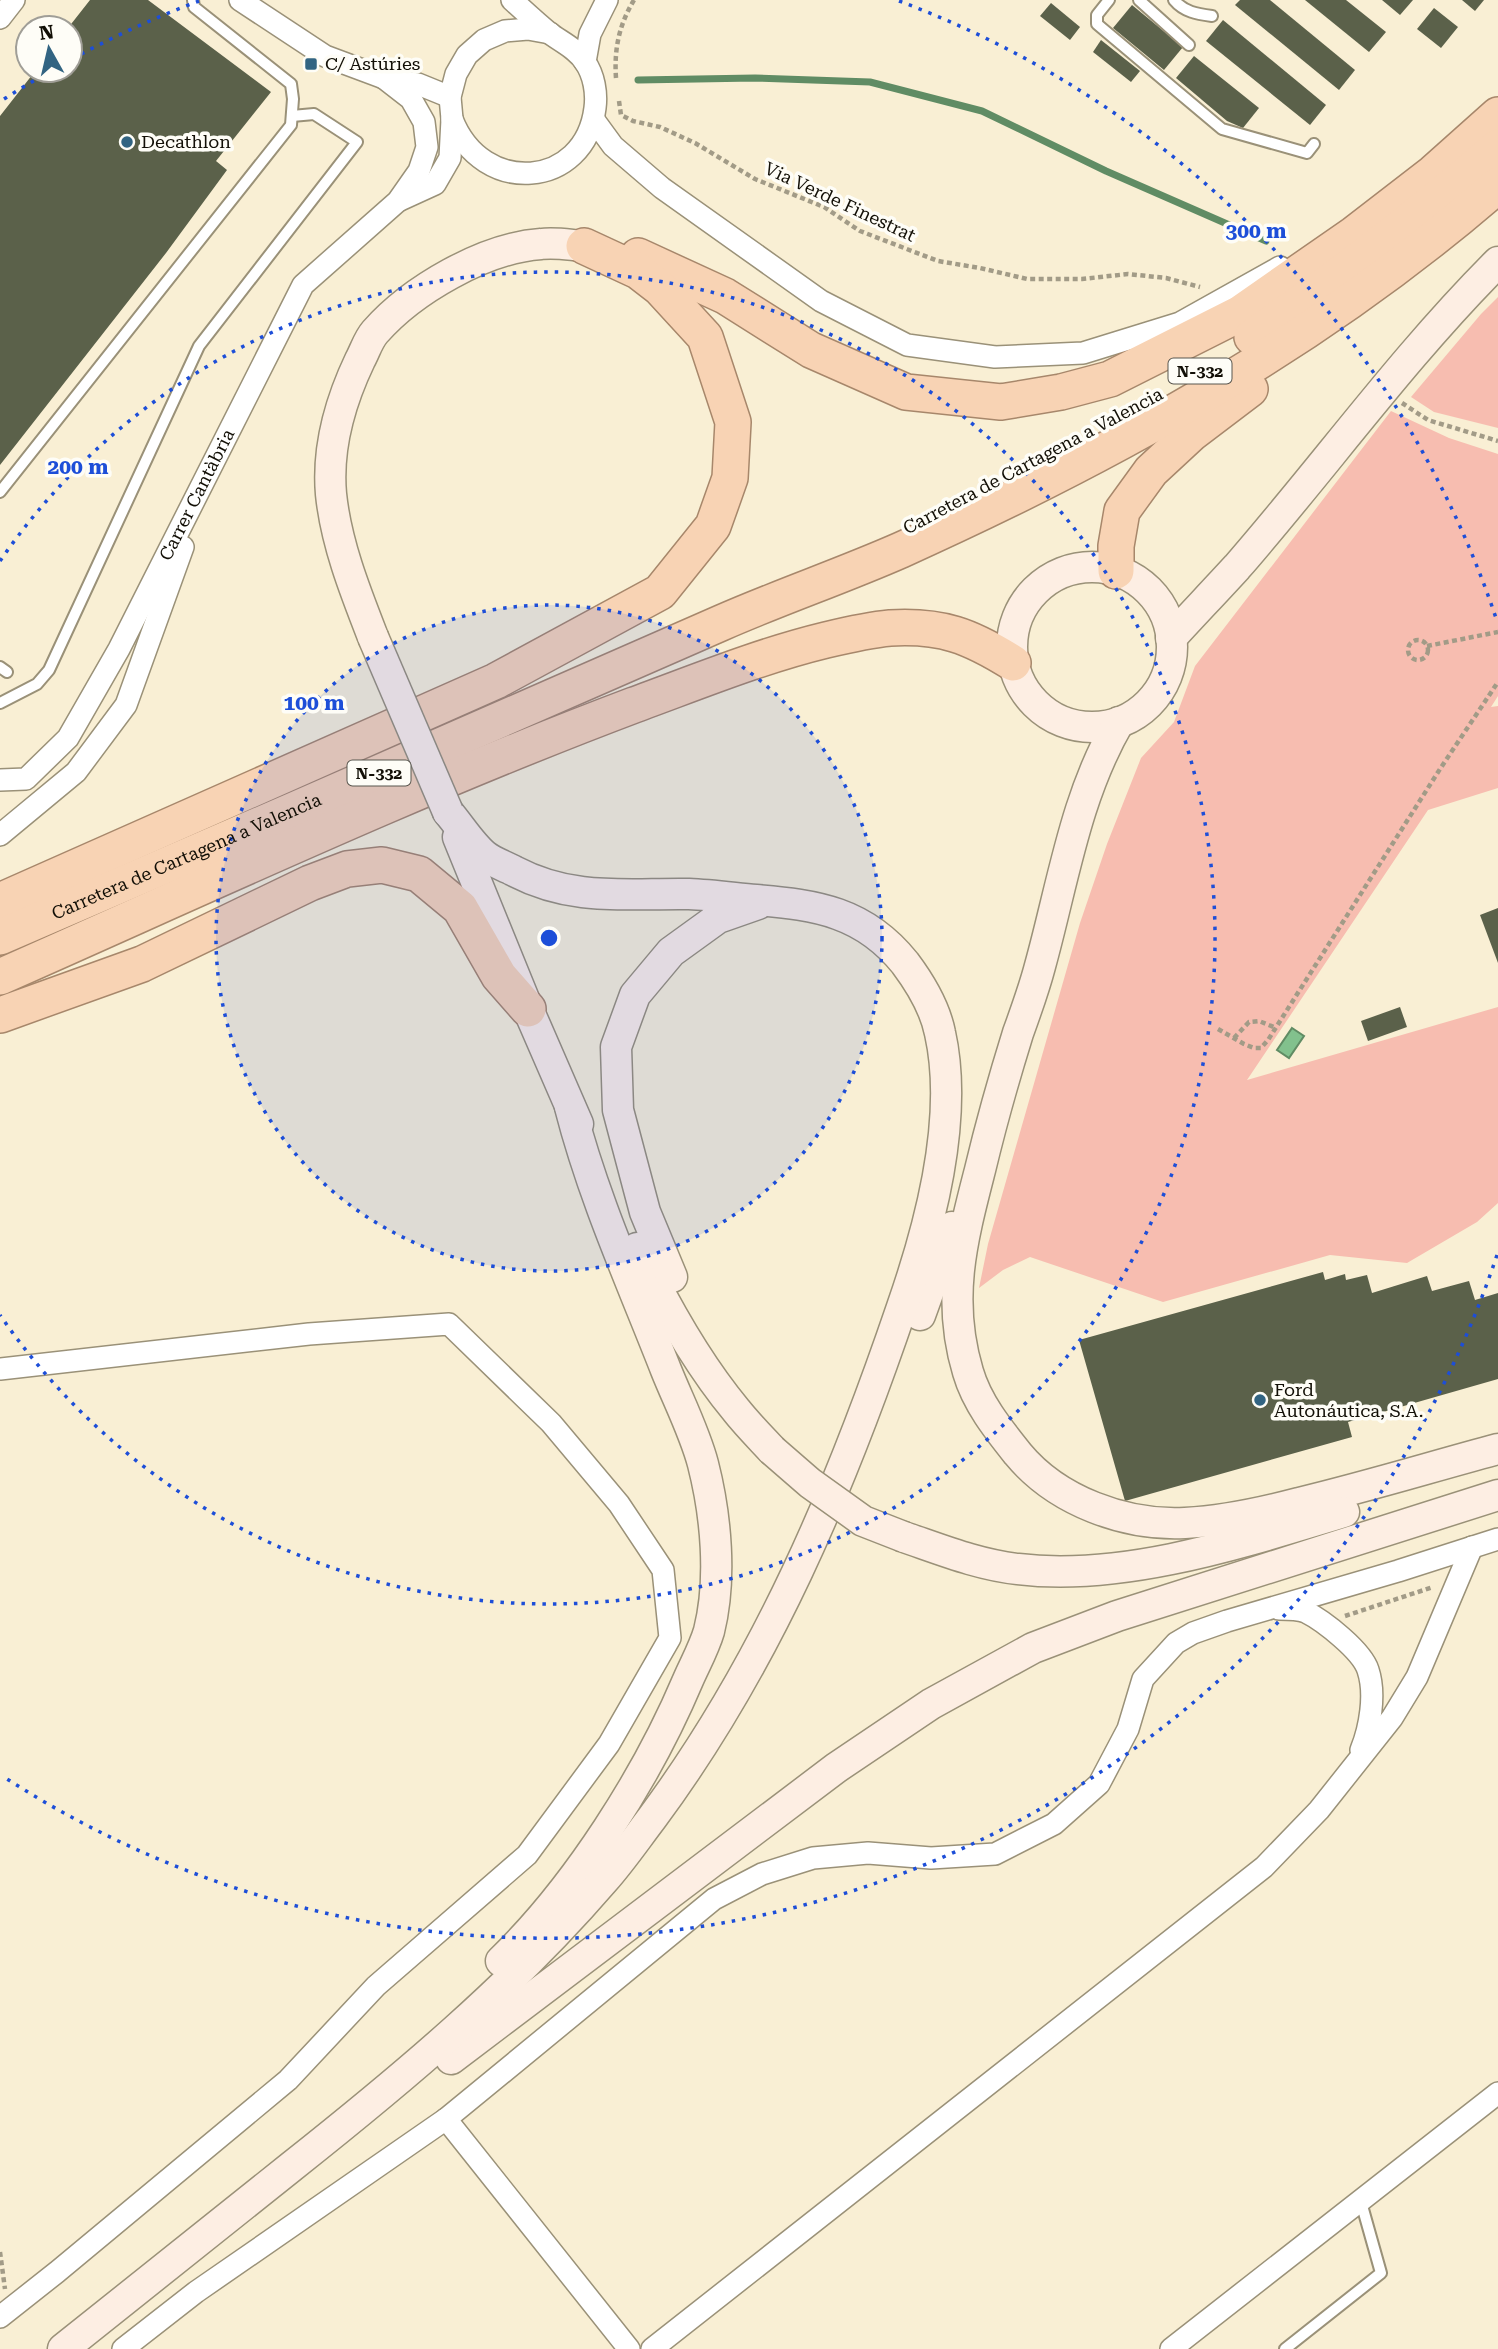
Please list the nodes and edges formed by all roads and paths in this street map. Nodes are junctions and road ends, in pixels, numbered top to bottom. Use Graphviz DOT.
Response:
graph roads {
  1 [pos="14,0"];
  2 [pos="193,0"];
  3 [pos="240,0"];
  4 [pos="512,0"];
  5 [pos="607,0"];
  6 [pos="634,0"];
  7 [pos="1109,0"];
  8 [pos="1139,0"];
  9 [pos="1174,0"];
  10 [pos="1212,16"];
  11 [pos="0,18"];
  12 [pos="550,33"];
  13 [pos="1189,45"];
  14 [pos="585,62"];
  15 [pos="384,78"];
  16 [pos="617,84"];
  17 [pos="618,94"];
  18 [pos="450,97"];
  19 [pos="1498,113"];
  20 [pos="292,116"];
  21 [pos="452,119"];
  22 [pos="594,120"];
  23 [pos="1314,144"];
  24 [pos="1498,147"];
  25 [pos="1498,185"];
  26 [pos="398,201"];
  27 [pos="1442,234"];
  28 [pos="584,246"];
  29 [pos="1498,262"];
  30 [pos="1205,289"];
  31 [pos="1401,402"];
  32 [pos="1498,441"];
  33 [pos="215,460"];
  34 [pos="0,492"];
  35 [pos="1116,571"];
  36 [pos="757,607"];
  37 [pos="1498,632"];
  38 [pos="1171,638"];
  39 [pos="1427,646"];
  40 [pos="1013,663"];
  41 [pos="1498,682"];
  42 [pos="0,703"];
  43 [pos="1119,722"];
  44 [pos="0,780"];
  45 [pos="448,812"];
  46 [pos="0,835"];
  47 [pos="0,901"];
  48 [pos="768,901"];
  49 [pos="0,937"];
  50 [pos="0,977"];
  51 [pos="528,1009"];
  52 [pos="0,1015"];
  53 [pos="1276,1028"];
  54 [pos="1218,1029"];
  55 [pos="1234,1038"];
  56 [pos="569,1107"];
  57 [pos="993,1116"];
  58 [pos="0,1369"];
  59 [pos="711,1375"];
  60 [pos="1498,1450"];
  61 [pos="1498,1464"];
  62 [pos="1498,1495"];
  63 [pos="821,1523"];
  64 [pos="1498,1538"];
  65 [pos="1472,1547"];
  66 [pos="1458,1578"];
  67 [pos="1274,1608"];
  68 [pos="1323,1623"];
  69 [pos="1357,1762"];
  70 [pos="1498,2094"];
  71 [pos="446,2119"];
  72 [pos="1361,2202"];
  73 [pos="187,2250"];
  74 [pos="0,2252"];
  75 [pos="4,2314"];
  76 [pos="63,2349"];
  77 [pos="123,2349"];
  78 [pos="629,2349"];
  79 [pos="652,2349"];
  80 [pos="1171,2349"];
  81 [pos="1285,2349"];
  1 -- 11 [label="street"];
  2 -- 20 [label="lane"];
  3 -- 15 [label="street"];
  4 -- 12 [label="street"];
  5 -- 14 [label="street"];
  6 -- 16 [label="path"];
  7 -- 23 [label="lane"];
  8 -- 13 [label="lane"];
  9 -- 10 [label="lane"];
  12 -- 14 [label="street"];
  12 -- 18 [label="street"];
  14 -- 22 [label="street"];
  15 -- 18 [label="street"];
  15 -- 26 [label="street"];
  17 -- 30 [label="path, Via Verde Finestrat"];
  18 -- 21 [label="street"];
  19 -- 22 [label="street"];
  19 -- 28 [label="highway"];
  20 -- 34 [label="lane"];
  20 -- 42 [label="lane"];
  21 -- 22 [label="street"];
  21 -- 26 [label="street"];
  24 -- 36 [label="highway, Carretera de Cartagena a Valencia / N-332"];
  25 -- 27 [label="highway, Carretera de Cartagena a Valencia / N-332"];
  26 -- 33 [label="street, Carrer Cantàbria"];
  27 -- 35 [label="highway"];
  27 -- 36 [label="highway, Carretera de Cartagena a Valencia / N-332"];
  28 -- 45 [label="main road, bridge"];
  28 -- 47 [label="highway"];
  29 -- 38 [label="main road"];
  31 -- 32 [label="path"];
  33 -- 44 [label="street, Carrer Cantàbria"];
  33 -- 46 [label="street"];
  35 -- 38 [label="main road"];
  35 -- 40 [label="main road"];
  36 -- 49 [label="highway, Carretera de Cartagena a Valencia / N-332"];
  37 -- 39 [label="path"];
  38 -- 43 [label="main road"];
  39 -- 39 [label="path"];
  40 -- 43 [label="main road"];
  40 -- 50 [label="highway"];
  41 -- 53 [label="path"];
  43 -- 57 [label="main road"];
  45 -- 48 [label="main road"];
  45 -- 51 [label="main road"];
  48 -- 59 [label="main road"];
  48 -- 63 [label="main road"];
  51 -- 52 [label="highway"];
  51 -- 56 [label="main road"];
  53 -- 55 [label="path"];
  53 -- 55 [label="path"];
  54 -- 55 [label="path"];
  56 -- 59 [label="main road"];
  56 -- 73 [label="main road"];
  57 -- 60 [label="main road"];
  57 -- 63 [label="main road"];
  58 -- 75 [label="street"];
  59 -- 61 [label="main road, bridge"];
  62 -- 73 [label="main road"];
  63 -- 73 [label="main road"];
  64 -- 65 [label="street"];
  65 -- 66 [label="street"];
  65 -- 67 [label="street"];
  66 -- 68 [label="path"];
  66 -- 69 [label="street"];
  67 -- 68 [label="street"];
  67 -- 71 [label="street"];
  68 -- 69 [label="street"];
  69 -- 79 [label="street"];
  70 -- 72 [label="street"];
  71 -- 77 [label="street"];
  71 -- 78 [label="street"];
  72 -- 80 [label="street"];
  72 -- 81 [label="lane"];
  73 -- 76 [label="main road"];
  74 -- 75 [label="path"];
}
